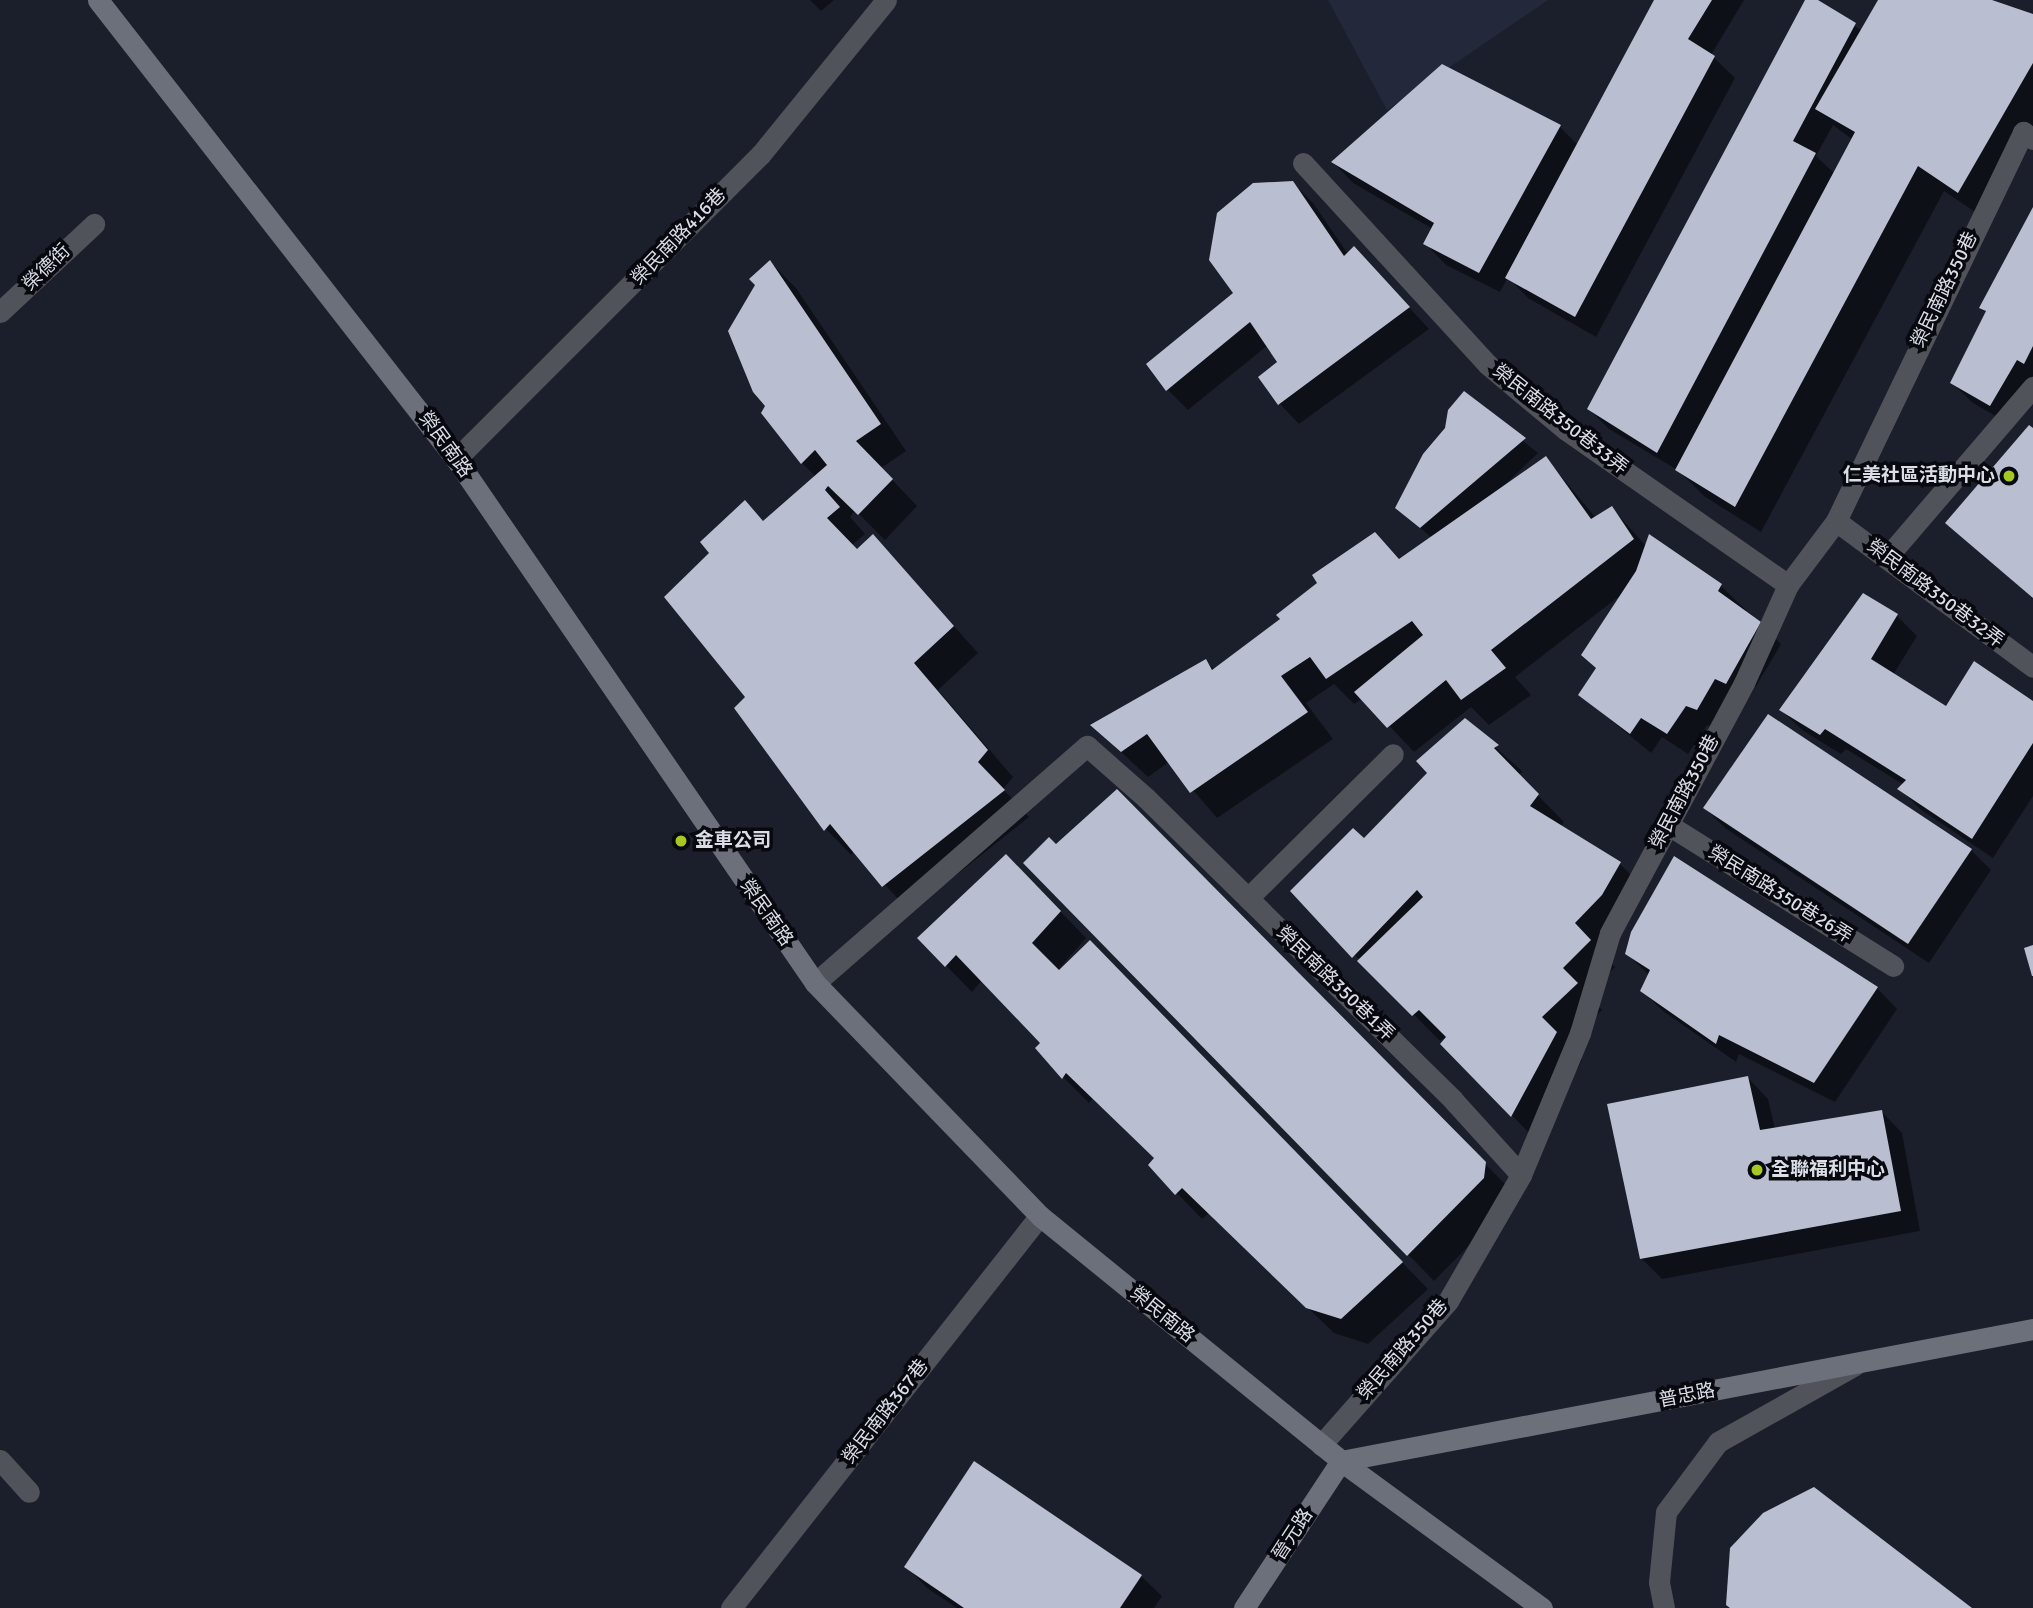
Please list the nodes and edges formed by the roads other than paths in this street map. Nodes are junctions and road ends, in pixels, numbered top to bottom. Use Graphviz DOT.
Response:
graph roads {
  1 [pos="98,0"];
  2 [pos="886,0"];
  3 [pos="2033,139"];
  4 [pos="1303,163"];
  5 [pos="93,223"];
  6 [pos="0,312"];
  7 [pos="2033,387"];
  8 [pos="456,459"];
  9 [pos="1836,521"];
  10 [pos="1888,556"];
  11 [pos="1788,585"];
  12 [pos="2033,667"];
  13 [pos="1393,754"];
  14 [pos="1667,824"];
  15 [pos="1248,898"];
  16 [pos="1893,966"];
  17 [pos="815,983"];
  18 [pos="1521,1175"];
  19 [pos="1040,1216"];
  20 [pos="2033,1329"];
  21 [pos="1856,1364"];
  22 [pos="1321,1445"];
  23 [pos="0,1460"];
  24 [pos="1341,1461"];
  25 [pos="29,1492"];
  26 [pos="732,1608"];
  27 [pos="1244,1608"];
  28 [pos="1542,1608"];
  29 [pos="1664,1608"];
  1 -- 8 [label="street, 榮民南路"];
  2 -- 8 [label="lane, 榮民南路416巷"];
  3 -- 9 [label="lane, 榮民南路350巷"];
  4 -- 11 [label="lane, 榮民南路350巷33弄"];
  5 -- 6 [label="lane, 榮德街"];
  7 -- 10 [label="lane"];
  8 -- 17 [label="street, 榮民南路"];
  9 -- 10 [label="lane, 榮民南路350巷32弄"];
  9 -- 11 [label="lane, 榮民南路350巷"];
  10 -- 12 [label="lane, 榮民南路350巷32弄"];
  11 -- 14 [label="lane, 榮民南路350巷"];
  13 -- 15 [label="lane"];
  14 -- 16 [label="lane, 榮民南路350巷26弄"];
  14 -- 18 [label="lane, 榮民南路350巷"];
  15 -- 17 [label="lane, 榮民南路350巷1弄"];
  15 -- 18 [label="lane, 榮民南路350巷1弄"];
  17 -- 19 [label="street, 榮民南路"];
  18 -- 22 [label="lane, 榮民南路350巷"];
  19 -- 22 [label="street, 榮民南路"];
  19 -- 26 [label="lane, 榮民南路367巷"];
  20 -- 21 [label="street, 普忠路"];
  21 -- 24 [label="street, 普忠路"];
  21 -- 29 [label="lane"];
  22 -- 24 [label="street, 榮民南路"];
  23 -- 25 [label="lane"];
  24 -- 27 [label="street, 晉元路"];
  24 -- 28 [label="street, 榮民南路"];
}
